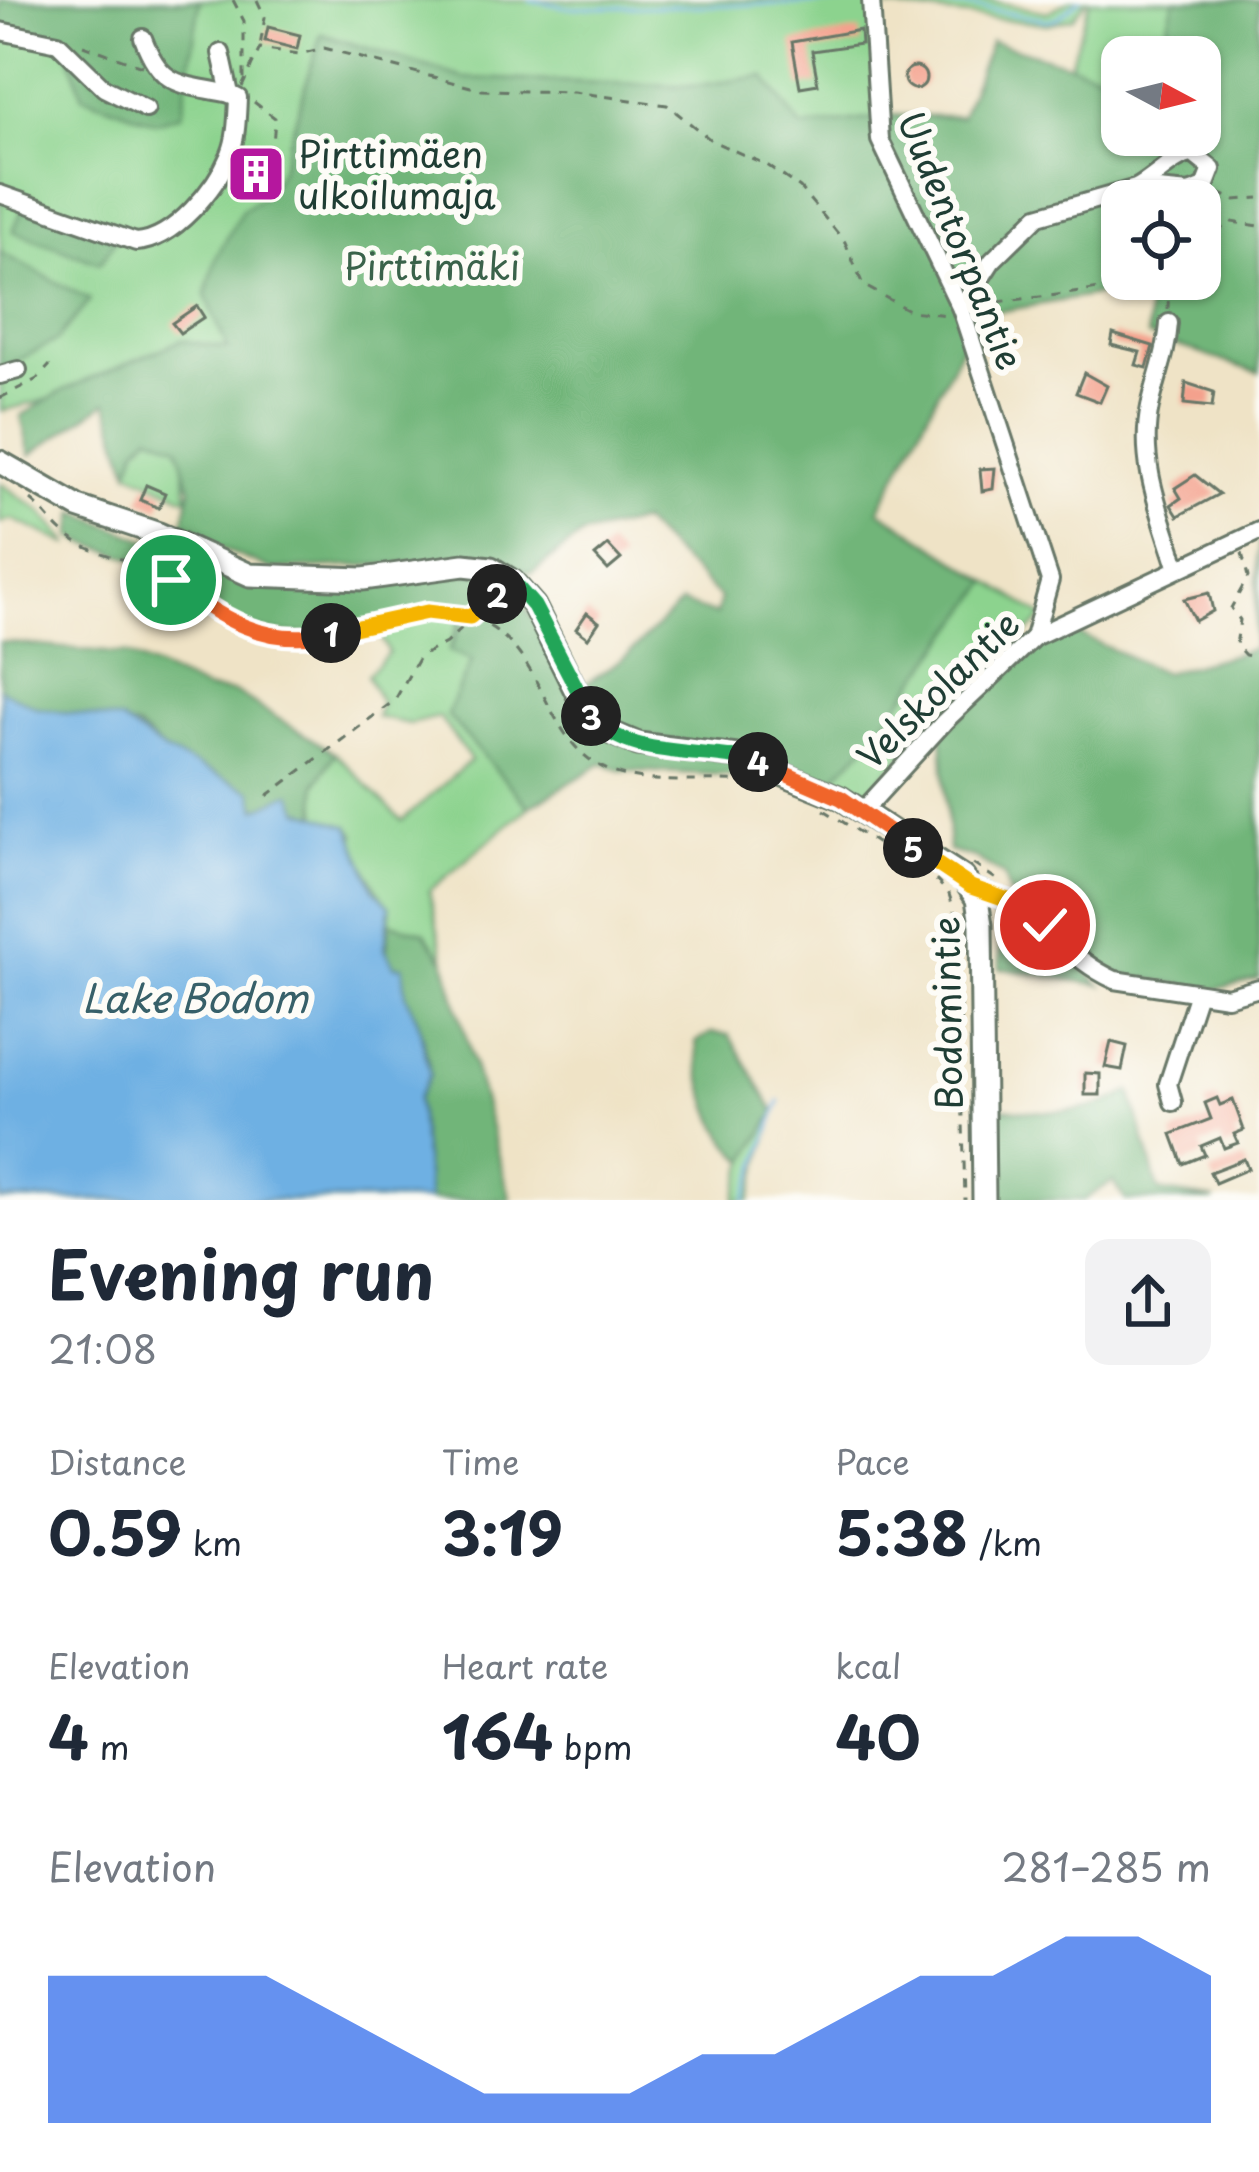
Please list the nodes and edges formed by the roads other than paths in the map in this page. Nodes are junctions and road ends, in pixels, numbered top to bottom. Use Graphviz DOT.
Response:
graph roads {
  1 [pos="871,0"];
  2 [pos="0,31"];
  3 [pos="143,38"];
  4 [pos="220,53"];
  5 [pos="237,91"];
  6 [pos="146,109"];
  7 [pos="1149,180"];
  8 [pos="1208,180"];
  9 [pos="0,194"];
  10 [pos="1101,198"];
  11 [pos="961,309"];
  12 [pos="1168,323"];
  13 [pos="0,462"];
  14 [pos="1259,531"];
  15 [pos="1177,566"];
  16 [pos="1034,637"];
  17 [pos="862,811"];
  18 [pos="971,887"];
  19 [pos="1259,988"];
  20 [pos="1198,993"];
  21 [pos="1173,1102"];
  22 [pos="984,1200"];
  1 -- 11 [label="street, Uudentorpantie"];
  2 -- 6 [label="street"];
  3 -- 5 [label="street"];
  4 -- 5 [label="street"];
  5 -- 9 [label="street"];
  7 -- 8 [label="street"];
  10 -- 11 [label="street"];
  11 -- 16 [label="street, Uudentorpantie"];
  12 -- 15 [label="street"];
  13 -- 17 [label="main road, Bodomintie"];
  14 -- 15 [label="street, Velskolantie"];
  15 -- 16 [label="street, Velskolantie"];
  16 -- 17 [label="street, Velskolantie"];
  17 -- 18 [label="main road, Bodomintie"];
  18 -- 20 [label="street"];
  18 -- 22 [label="main road, Bodomintie"];
  19 -- 20 [label="street"];
  20 -- 21 [label="street"];
}
